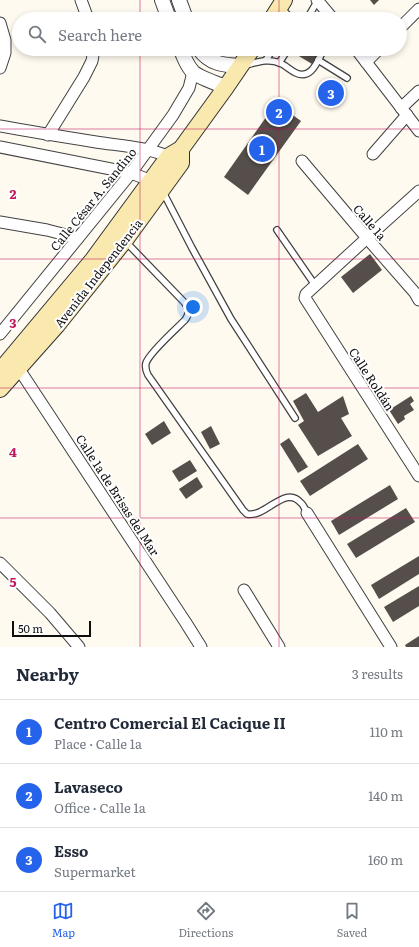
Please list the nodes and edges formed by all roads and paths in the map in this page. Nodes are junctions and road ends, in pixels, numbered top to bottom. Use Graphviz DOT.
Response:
graph roads {
  1 [pos="81,0"];
  2 [pos="162,0"];
  3 [pos="179,0"];
  4 [pos="318,0"];
  5 [pos="419,9"];
  6 [pos="85,12"];
  7 [pos="166,12"];
  8 [pos="183,12"];
  9 [pos="311,12"];
  10 [pos="327,12"];
  11 [pos="407,21"];
  12 [pos="0,23"];
  13 [pos="93,56"];
  14 [pos="183,56"];
  15 [pos="204,56"];
  16 [pos="247,56"];
  17 [pos="269,56"];
  18 [pos="284,56"];
  19 [pos="320,56"];
  20 [pos="361,56"];
  21 [pos="372,56"];
  22 [pos="266,60"];
  23 [pos="318,60"];
  24 [pos="366,62"];
  25 [pos="280,63"];
  26 [pos="240,66"];
  27 [pos="0,68"];
  28 [pos="193,72"];
  29 [pos="347,78"];
  30 [pos="226,87"];
  31 [pos="419,91"];
  32 [pos="404,112"];
  33 [pos="0,126"];
  34 [pos="419,131"];
  35 [pos="48,135"];
  36 [pos="0,147"];
  37 [pos="148,150"];
  38 [pos="373,154"];
  39 [pos="177,156"];
  40 [pos="302,161"];
  41 [pos="131,173"];
  42 [pos="159,185"];
  43 [pos="419,191"];
  44 [pos="0,222"];
  45 [pos="277,230"];
  46 [pos="119,236"];
  47 [pos="78,238"];
  48 [pos="367,238"];
  49 [pos="315,285"];
  50 [pos="419,300"];
  51 [pos="0,334"];
  52 [pos="15,363"];
  53 [pos="0,371"];
  54 [pos="0,389"];
  55 [pos="295,418"];
  56 [pos="419,476"];
  57 [pos="307,513"];
  58 [pos="0,563"];
  59 [pos="244,590"];
  60 [pos="79,647"];
  61 [pos="201,647"];
  62 [pos="279,647"];
  63 [pos="391,647"];
  1 -- 6 [label="street"];
  2 -- 7 [label="street"];
  3 -- 8 [label="street"];
  4 -- 9 [label="lane"];
  4 -- 10 [label="street"];
  5 -- 11 [label="street"];
  12 -- 27 [label="street"];
  13 -- 35 [label="street"];
  14 -- 28 [label="street"];
  15 -- 26 [label="street"];
  16 -- 26 [label="main road, Avenida Independencia"];
  17 -- 22 [label="lane"];
  18 -- 25 [label="lane"];
  19 -- 23 [label="lane"];
  20 -- 24 [label="street"];
  21 -- 24 [label="street"];
  22 -- 25 [label="lane"];
  22 -- 26 [label="lane"];
  23 -- 25 [label="lane"];
  23 -- 29 [label="lane"];
  24 -- 32 [label="street"];
  26 -- 30 [label="main road, Avenida Independencia"];
  28 -- 30 [label="street"];
  28 -- 37 [label="street, Calle César A. Sandino"];
  30 -- 39 [label="main road, Avenida Independencia"];
  31 -- 32 [label="street"];
  32 -- 34 [label="street"];
  32 -- 38 [label="street"];
  33 -- 35 [label="street"];
  35 -- 37 [label="street"];
  36 -- 41 [label="street"];
  37 -- 39 [label="street"];
  37 -- 41 [label="street, Calle César A. Sandino"];
  39 -- 42 [label="main road, Avenida Independencia"];
  40 -- 48 [label="street, Calle 1a"];
  41 -- 42 [label="street"];
  41 -- 47 [label="street, Calle César A. Sandino"];
  42 -- 46 [label="main road, Avenida Independencia"];
  42 -- 55 [label="lane"];
  43 -- 48 [label="street"];
  44 -- 47 [label="street"];
  45 -- 49 [label="lane"];
  46 -- 52 [label="main road, Avenida Independencia"];
  46 -- 57 [label="lane"];
  47 -- 51 [label="street, Calle César A. Sandino"];
  48 -- 49 [label="street"];
  48 -- 50 [label="street, Calle 1a"];
  49 -- 56 [label="street, Calle Roldán"];
  52 -- 53 [label="main road, Avenida Independencia"];
  52 -- 54 [label="main road, Avenida Independencia"];
  52 -- 61 [label="street, Calle 1a de Brisas del Mar"];
  57 -- 63 [label="street"];
  58 -- 60 [label="street"];
  59 -- 62 [label="street"];
}
